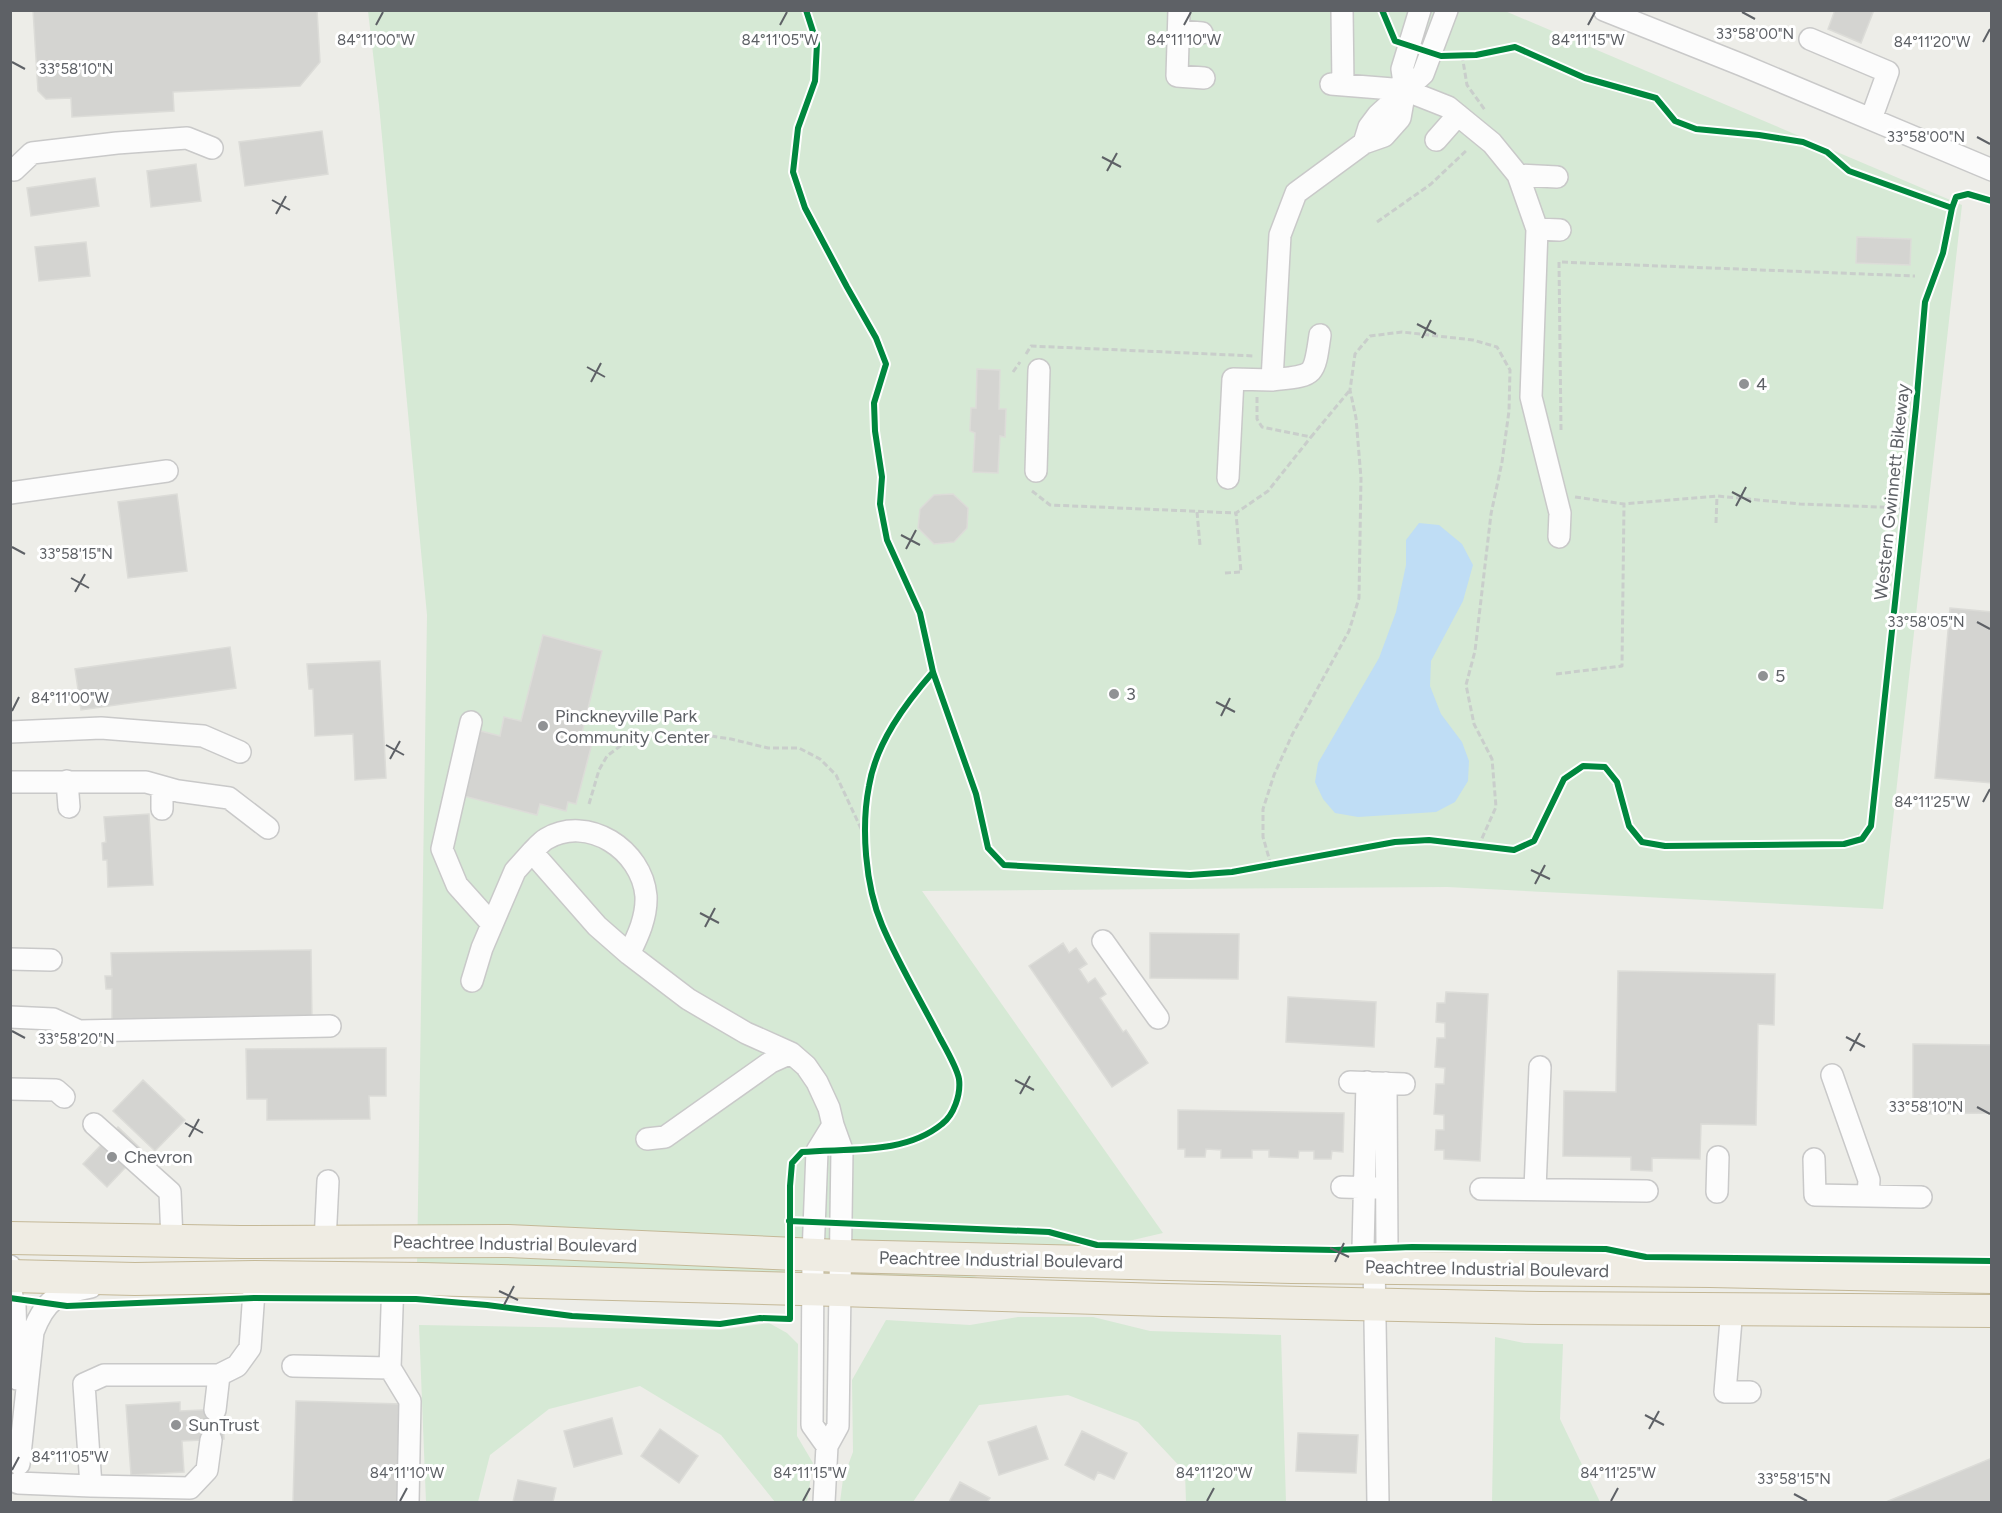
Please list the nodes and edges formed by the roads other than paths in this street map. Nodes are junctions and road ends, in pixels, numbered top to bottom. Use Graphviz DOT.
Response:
graph roads {
  1 [pos="1342,10"];
  2 [pos="1420,10"];
  3 [pos="1447,10"];
  4 [pos="1604,10"];
  5 [pos="1646,18"];
  6 [pos="1179,21"];
  7 [pos="1202,33"];
  8 [pos="1810,39"];
  9 [pos="1204,78"];
  10 [pos="1405,90"];
  11 [pos="1458,115"];
  12 [pos="1871,118"];
  13 [pos="1436,140"];
  14 [pos="212,148"];
  15 [pos="14,170"];
  16 [pos="1992,170"];
  17 [pos="1518,175"];
  18 [pos="1557,177"];
  19 [pos="1537,229"];
  20 [pos="1560,230"];
  21 [pos="1320,335"];
  22 [pos="1039,370"];
  23 [pos="1265,383"];
  24 [pos="167,471"];
  25 [pos="1030,478"];
  26 [pos="1228,478"];
  27 [pos="10,493"];
  28 [pos="1559,537"];
  29 [pos="471,722"];
  30 [pos="10,732"];
  31 [pos="240,752"];
  32 [pos="67,781"];
  33 [pos="10,782"];
  34 [pos="162,787"];
  35 [pos="69,807"];
  36 [pos="162,809"];
  37 [pos="268,828"];
  38 [pos="532,852"];
  39 [pos="492,924"];
  40 [pos="1103,941"];
  41 [pos="629,954"];
  42 [pos="10,959"];
  43 [pos="51,960"];
  44 [pos="472,981"];
  45 [pos="10,1017"];
  46 [pos="1158,1018"];
  47 [pos="330,1026"];
  48 [pos="791,1053"];
  49 [pos="1540,1067"];
  50 [pos="1832,1075"];
  51 [pos="1377,1083"];
  52 [pos="10,1089"];
  53 [pos="64,1097"];
  54 [pos="94,1124"];
  55 [pos="647,1138"];
  56 [pos="1718,1157"];
  57 [pos="1814,1159"];
  58 [pos="327,1181"];
  59 [pos="1342,1187"];
  60 [pos="1382,1188"];
  61 [pos="1481,1189"];
  62 [pos="1535,1189"];
  63 [pos="1647,1191"];
  64 [pos="1717,1192"];
  65 [pos="1868,1196"];
  66 [pos="1921,1197"];
  67 [pos="10,1238"];
  68 [pos="172,1240"];
  69 [pos="325,1242"];
  70 [pos="826,1256"];
  71 [pos="1374,1265"];
  72 [pos="10,1266"];
  73 [pos="11,1276"];
  74 [pos="255,1277"];
  75 [pos="1992,1277"];
  76 [pos="135,1279"];
  77 [pos="393,1279"];
  78 [pos="826,1289"];
  79 [pos="1376,1304"];
  80 [pos="1732,1308"];
  81 [pos="1992,1311"];
  82 [pos="293,1366"];
  83 [pos="390,1368"];
  84 [pos="219,1375"];
  85 [pos="1750,1392"];
  86 [pos="215,1410"];
  87 [pos="211,1440"];
  88 [pos="91,1486"];
  89 [pos="17,1487"];
  90 [pos="408,1503"];
  91 [pos="824,1503"];
  92 [pos="1378,1503"];
  1 -- 10 [label="street"];
  2 -- 10 [label="street"];
  3 -- 10 [label="street"];
  4 -- 5 [label="street"];
  5 -- 12 [label="street"];
  6 -- 7 [label="street"];
  6 -- 9 [label="street"];
  8 -- 12 [label="street"];
  10 -- 11 [label="street"];
  10 -- 23 [label="street"];
  11 -- 13 [label="street"];
  11 -- 17 [label="street"];
  12 -- 16 [label="street"];
  14 -- 15 [label="street"];
  17 -- 18 [label="street"];
  17 -- 19 [label="street"];
  19 -- 20 [label="street"];
  19 -- 28 [label="street"];
  21 -- 23 [label="street"];
  22 -- 25 [label="street"];
  23 -- 26 [label="street"];
  24 -- 27 [label="street"];
  29 -- 39 [label="street"];
  30 -- 31 [label="street"];
  32 -- 33 [label="street"];
  32 -- 34 [label="street"];
  32 -- 35 [label="street"];
  34 -- 36 [label="street"];
  34 -- 37 [label="street"];
  38 -- 39 [label="street"];
  38 -- 41 [label="street"];
  38 -- 41 [label="street"];
  39 -- 44 [label="street"];
  40 -- 46 [label="street"];
  41 -- 48 [label="street"];
  42 -- 43 [label="street"];
  45 -- 47 [label="street"];
  48 -- 55 [label="street"];
  48 -- 70 [label="street"];
  49 -- 62 [label="street"];
  50 -- 65 [label="street"];
  51 -- 60 [label="street"];
  52 -- 53 [label="street"];
  54 -- 68 [label="street"];
  56 -- 64 [label="street"];
  57 -- 65 [label="street"];
  58 -- 69 [label="street"];
  59 -- 60 [label="street"];
  60 -- 71 [label="street"];
  61 -- 62 [label="street"];
  62 -- 63 [label="street"];
  65 -- 66 [label="street"];
  67 -- 68 [label="highway, Peachtree Industrial Boulevard"];
  68 -- 69 [label="highway, Peachtree Industrial Boulevard"];
  69 -- 70 [label="highway, Peachtree Industrial Boulevard"];
  70 -- 71 [label="highway, Peachtree Industrial Boulevard"];
  70 -- 78 [label="street"];
  71 -- 75 [label="highway, Peachtree Industrial Boulevard"];
  71 -- 79 [label="street"];
  72 -- 73 [label="street"];
  73 -- 76 [label="highway, Peachtree Industrial Boulevard"];
  73 -- 89 [label="street"];
  74 -- 76 [label="highway, Peachtree Industrial Boulevard"];
  74 -- 77 [label="highway, Peachtree Industrial Boulevard"];
  74 -- 84 [label="street"];
  76 -- 89 [label="street"];
  77 -- 78 [label="highway, Peachtree Industrial Boulevard"];
  77 -- 83 [label="street"];
  78 -- 79 [label="highway, Peachtree Industrial Boulevard"];
  78 -- 91 [label="street"];
  79 -- 80 [label="highway, Peachtree Industrial Boulevard"];
  79 -- 92 [label="street"];
  80 -- 81 [label="highway, Peachtree Industrial Boulevard"];
  80 -- 85 [label="street"];
  82 -- 83 [label="street"];
  83 -- 90 [label="street"];
  84 -- 86 [label="street"];
  84 -- 88 [label="street"];
  87 -- 88 [label="street"];
  88 -- 89 [label="street"];
}
